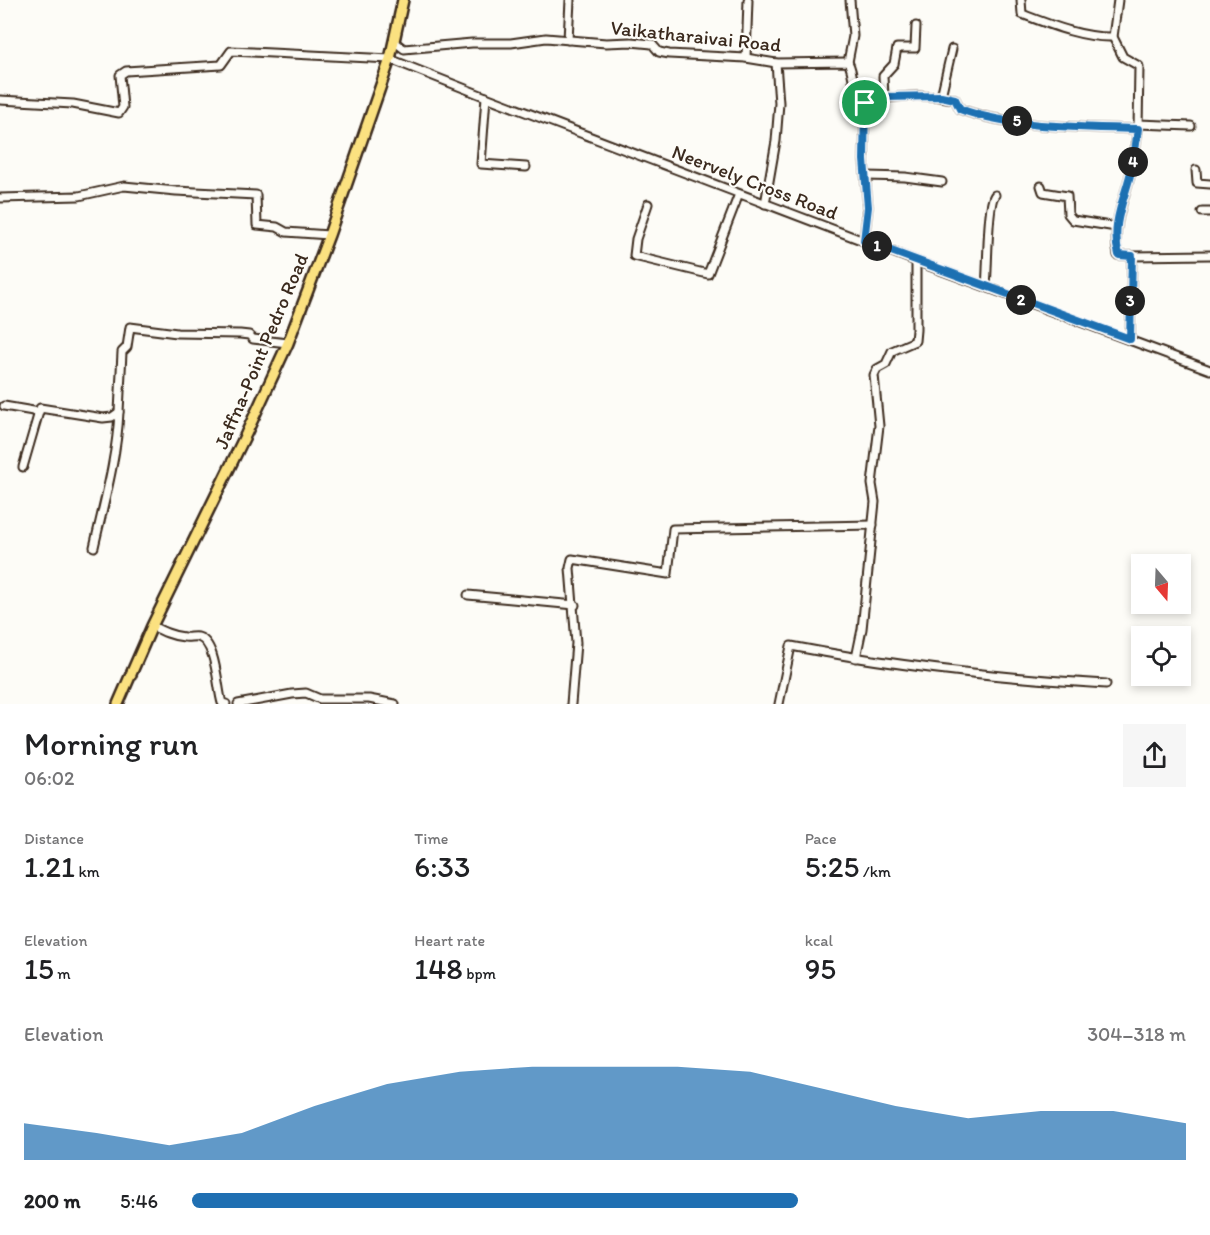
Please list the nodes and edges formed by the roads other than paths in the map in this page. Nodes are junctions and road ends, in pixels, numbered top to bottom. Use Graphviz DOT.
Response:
graph roads {
  1 [pos="403,0"];
  2 [pos="570,0"];
  3 [pos="748,0"];
  4 [pos="850,0"];
  5 [pos="1021,0"];
  6 [pos="1118,0"];
  7 [pos="916,26"];
  8 [pos="1113,37"];
  9 [pos="568,40"];
  10 [pos="395,42"];
  11 [pos="952,49"];
  12 [pos="746,58"];
  13 [pos="390,59"];
  14 [pos="848,62"];
  15 [pos="776,63"];
  16 [pos="941,96"];
  17 [pos="486,97"];
  18 [pos="884,97"];
  19 [pos="0,100"];
  20 [pos="865,103"];
  21 [pos="1191,126"];
  22 [pos="1138,127"];
  23 [pos="526,167"];
  24 [pos="1196,170"];
  25 [pos="867,176"];
  26 [pos="942,182"];
  27 [pos="1210,184"];
  28 [pos="1041,186"];
  29 [pos="739,194"];
  30 [pos="995,195"];
  31 [pos="0,198"];
  32 [pos="648,204"];
  33 [pos="765,204"];
  34 [pos="1202,212"];
  35 [pos="1210,212"];
  36 [pos="1116,227"];
  37 [pos="329,235"];
  38 [pos="864,241"];
  39 [pos="1210,255"];
  40 [pos="1132,256"];
  41 [pos="916,261"];
  42 [pos="986,287"];
  43 [pos="1130,339"];
  44 [pos="288,343"];
  45 [pos="1210,370"];
  46 [pos="4,406"];
  47 [pos="39,412"];
  48 [pos="119,412"];
  49 [pos="23,467"];
  50 [pos="873,525"];
  51 [pos="94,547"];
  52 [pos="468,595"];
  53 [pos="575,605"];
  54 [pos="152,626"];
  55 [pos="856,658"];
  56 [pos="1106,684"];
  57 [pos="321,701"];
  58 [pos="118,704"];
  59 [pos="223,704"];
  60 [pos="238,704"];
  61 [pos="395,704"];
  62 [pos="571,704"];
  63 [pos="780,704"];
  1 -- 10 [label="main road, Jaffna-Point Pedro Road"];
  2 -- 9 [label="street"];
  3 -- 12 [label="street"];
  4 -- 14 [label="street"];
  5 -- 8 [label="street"];
  6 -- 8 [label="street"];
  7 -- 18 [label="street"];
  8 -- 22 [label="street"];
  9 -- 10 [label="street, Vaikatharaivai Road"];
  9 -- 12 [label="street, Vaikatharaivai Road"];
  10 -- 13 [label="main road, Jaffna-Point Pedro Road"];
  11 -- 16 [label="street"];
  12 -- 15 [label="street, Vaikatharaivai Road"];
  13 -- 17 [label="street, Neervely Cross Road"];
  13 -- 19 [label="street, Neervely Cross Road"];
  13 -- 37 [label="main road, Jaffna-Point Pedro Road"];
  14 -- 15 [label="street, Vaikatharaivai Road"];
  14 -- 20 [label="street"];
  15 -- 33 [label="street"];
  16 -- 18 [label="street"];
  16 -- 22 [label="street"];
  17 -- 23 [label="street"];
  17 -- 29 [label="street, Neervely Cross Road"];
  18 -- 20 [label="street"];
  20 -- 25 [label="street"];
  21 -- 22 [label="street"];
  22 -- 36 [label="street"];
  24 -- 27 [label="street"];
  25 -- 26 [label="street"];
  25 -- 38 [label="street"];
  28 -- 36 [label="street"];
  29 -- 32 [label="street"];
  29 -- 33 [label="street, Neervely Cross Road"];
  30 -- 42 [label="street"];
  31 -- 37 [label="street"];
  33 -- 38 [label="street, Neervely Cross Road"];
  34 -- 35 [label="street"];
  36 -- 40 [label="street"];
  37 -- 44 [label="main road, Jaffna-Point Pedro Road"];
  38 -- 41 [label="street, Neervely Cross Road"];
  39 -- 40 [label="street"];
  40 -- 43 [label="street"];
  41 -- 42 [label="street, Neervely Cross Road"];
  41 -- 50 [label="street"];
  42 -- 43 [label="street, Neervely Cross Road"];
  43 -- 45 [label="street, Neervely Cross Road"];
  44 -- 48 [label="street"];
  44 -- 54 [label="main road, Jaffna-Point Pedro Road"];
  46 -- 47 [label="street"];
  47 -- 48 [label="street"];
  47 -- 49 [label="street"];
  48 -- 51 [label="street"];
  50 -- 53 [label="street"];
  50 -- 55 [label="street"];
  52 -- 53 [label="street"];
  53 -- 62 [label="street"];
  54 -- 58 [label="main road, Jaffna-Point Pedro Road"];
  54 -- 59 [label="street"];
  55 -- 56 [label="street"];
  55 -- 63 [label="street"];
  57 -- 60 [label="street"];
  57 -- 61 [label="street"];
}
